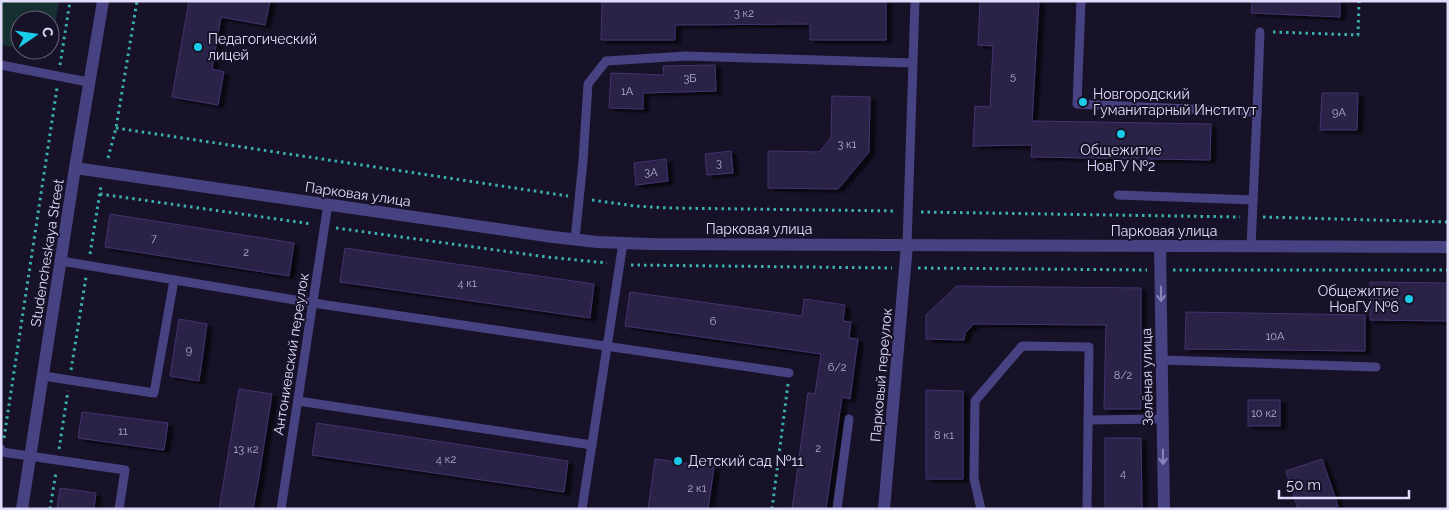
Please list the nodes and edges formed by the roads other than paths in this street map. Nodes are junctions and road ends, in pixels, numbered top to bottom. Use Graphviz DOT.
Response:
graph roads {
  1 [pos="102,1"];
  2 [pos="915,1"];
  3 [pos="1081,1"];
  4 [pos="1260,32"];
  5 [pos="913,63"];
  6 [pos="1,65"];
  7 [pos="88,82"];
  8 [pos="1257,112"];
  9 [pos="75,168"];
  10 [pos="1118,195"];
  11 [pos="1253,200"];
  12 [pos="328,204"];
  13 [pos="575,239"];
  14 [pos="623,242"];
  15 [pos="907,244"];
  16 [pos="1160,246"];
  17 [pos="1251,246"];
  18 [pos="1448,247"];
  19 [pos="61,261"];
  20 [pos="174,280"];
  21 [pos="313,303"];
  22 [pos="607,347"];
  23 [pos="1162,360"];
  24 [pos="1376,367"];
  25 [pos="789,373"];
  26 [pos="42,376"];
  27 [pos="298,401"];
  28 [pos="849,419"];
  29 [pos="1162,419"];
  30 [pos="1088,420"];
  31 [pos="592,446"];
  32 [pos="2,450"];
  33 [pos="30,456"];
  34 [pos="22,509"];
  35 [pos="119,509"];
  36 [pos="281,509"];
  37 [pos="582,509"];
  38 [pos="837,509"];
  39 [pos="884,509"];
  40 [pos="981,509"];
  41 [pos="1087,509"];
  42 [pos="1164,509"];
  1 -- 7 [label="street, Studencheskaya Street"];
  2 -- 5 [label="lane"];
  3 -- 8 [label="lane"];
  4 -- 8 [label="lane"];
  5 -- 13 [label="lane"];
  5 -- 15 [label="lane"];
  6 -- 7 [label="lane"];
  7 -- 9 [label="street, Studencheskaya Street"];
  8 -- 11 [label="lane"];
  9 -- 12 [label="street, Парковая улица"];
  9 -- 19 [label="street, Studencheskaya Street"];
  10 -- 11 [label="lane"];
  11 -- 17 [label="lane"];
  12 -- 13 [label="street, Парковая улица"];
  12 -- 21 [label="lane, Антониевский переулок"];
  13 -- 14 [label="street, Парковая улица"];
  14 -- 15 [label="street, Парковая улица"];
  14 -- 22 [label="lane"];
  15 -- 16 [label="street, Парковая улица"];
  15 -- 39 [label="street, Парковый переулок"];
  16 -- 17 [label="street, Парковая улица"];
  16 -- 23 [label="street, Зелёная улица, one-way"];
  17 -- 18 [label="street, Парковая улица"];
  19 -- 20 [label="lane"];
  19 -- 26 [label="street, Studencheskaya Street"];
  20 -- 21 [label="lane"];
  20 -- 26 [label="lane"];
  21 -- 22 [label="lane"];
  21 -- 27 [label="lane, Антониевский переулок"];
  22 -- 25 [label="lane"];
  22 -- 31 [label="lane"];
  23 -- 24 [label="lane"];
  23 -- 29 [label="street, Зелёная улица"];
  26 -- 33 [label="street, Studencheskaya Street"];
  27 -- 31 [label="lane"];
  27 -- 36 [label="lane, Антониевский переулок"];
  28 -- 38 [label="lane"];
  29 -- 30 [label="lane"];
  29 -- 42 [label="street, Зелёная улица, one-way"];
  30 -- 40 [label="lane"];
  30 -- 41 [label="lane"];
  31 -- 37 [label="lane"];
  32 -- 33 [label="lane"];
  33 -- 34 [label="street, Studencheskaya Street"];
  33 -- 35 [label="lane"];
}
